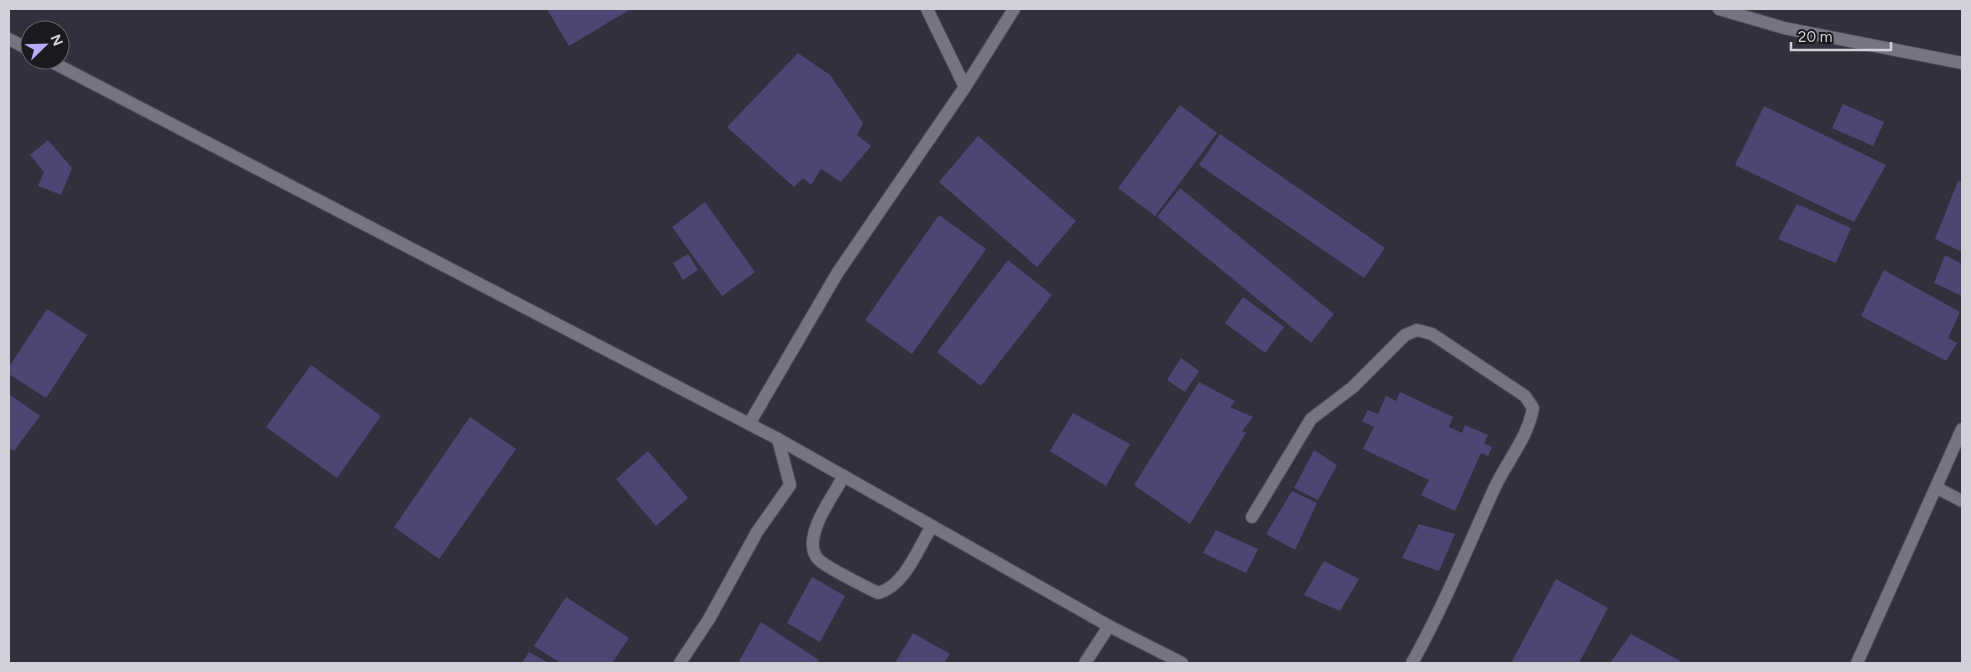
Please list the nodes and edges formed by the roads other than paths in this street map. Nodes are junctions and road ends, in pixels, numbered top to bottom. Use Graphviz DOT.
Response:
graph roads {
  1 [pos="927,9"];
  2 [pos="1014,9"];
  3 [pos="1727,10"];
  4 [pos="1962,64"];
  5 [pos="67,70"];
  6 [pos="965,87"];
  7 [pos="749,424"];
  8 [pos="1962,429"];
  9 [pos="778,439"];
  10 [pos="844,476"];
  11 [pos="1936,488"];
  12 [pos="1962,501"];
  13 [pos="1252,517"];
  14 [pos="932,526"];
  15 [pos="1109,626"];
  16 [pos="680,663"];
  17 [pos="1086,663"];
  18 [pos="1182,663"];
  19 [pos="1412,663"];
  20 [pos="1857,663"];
  1 -- 6 [label="street"];
  2 -- 6 [label="street"];
  3 -- 4 [label="street"];
  5 -- 7 [label="street"];
  6 -- 7 [label="street"];
  7 -- 9 [label="street"];
  8 -- 11 [label="street"];
  9 -- 10 [label="street"];
  9 -- 16 [label="street"];
  10 -- 14 [label="street"];
  10 -- 14 [label="street"];
  11 -- 12 [label="street"];
  11 -- 20 [label="street"];
  13 -- 19 [label="street"];
  14 -- 15 [label="street"];
  15 -- 17 [label="street"];
  15 -- 18 [label="street"];
}
